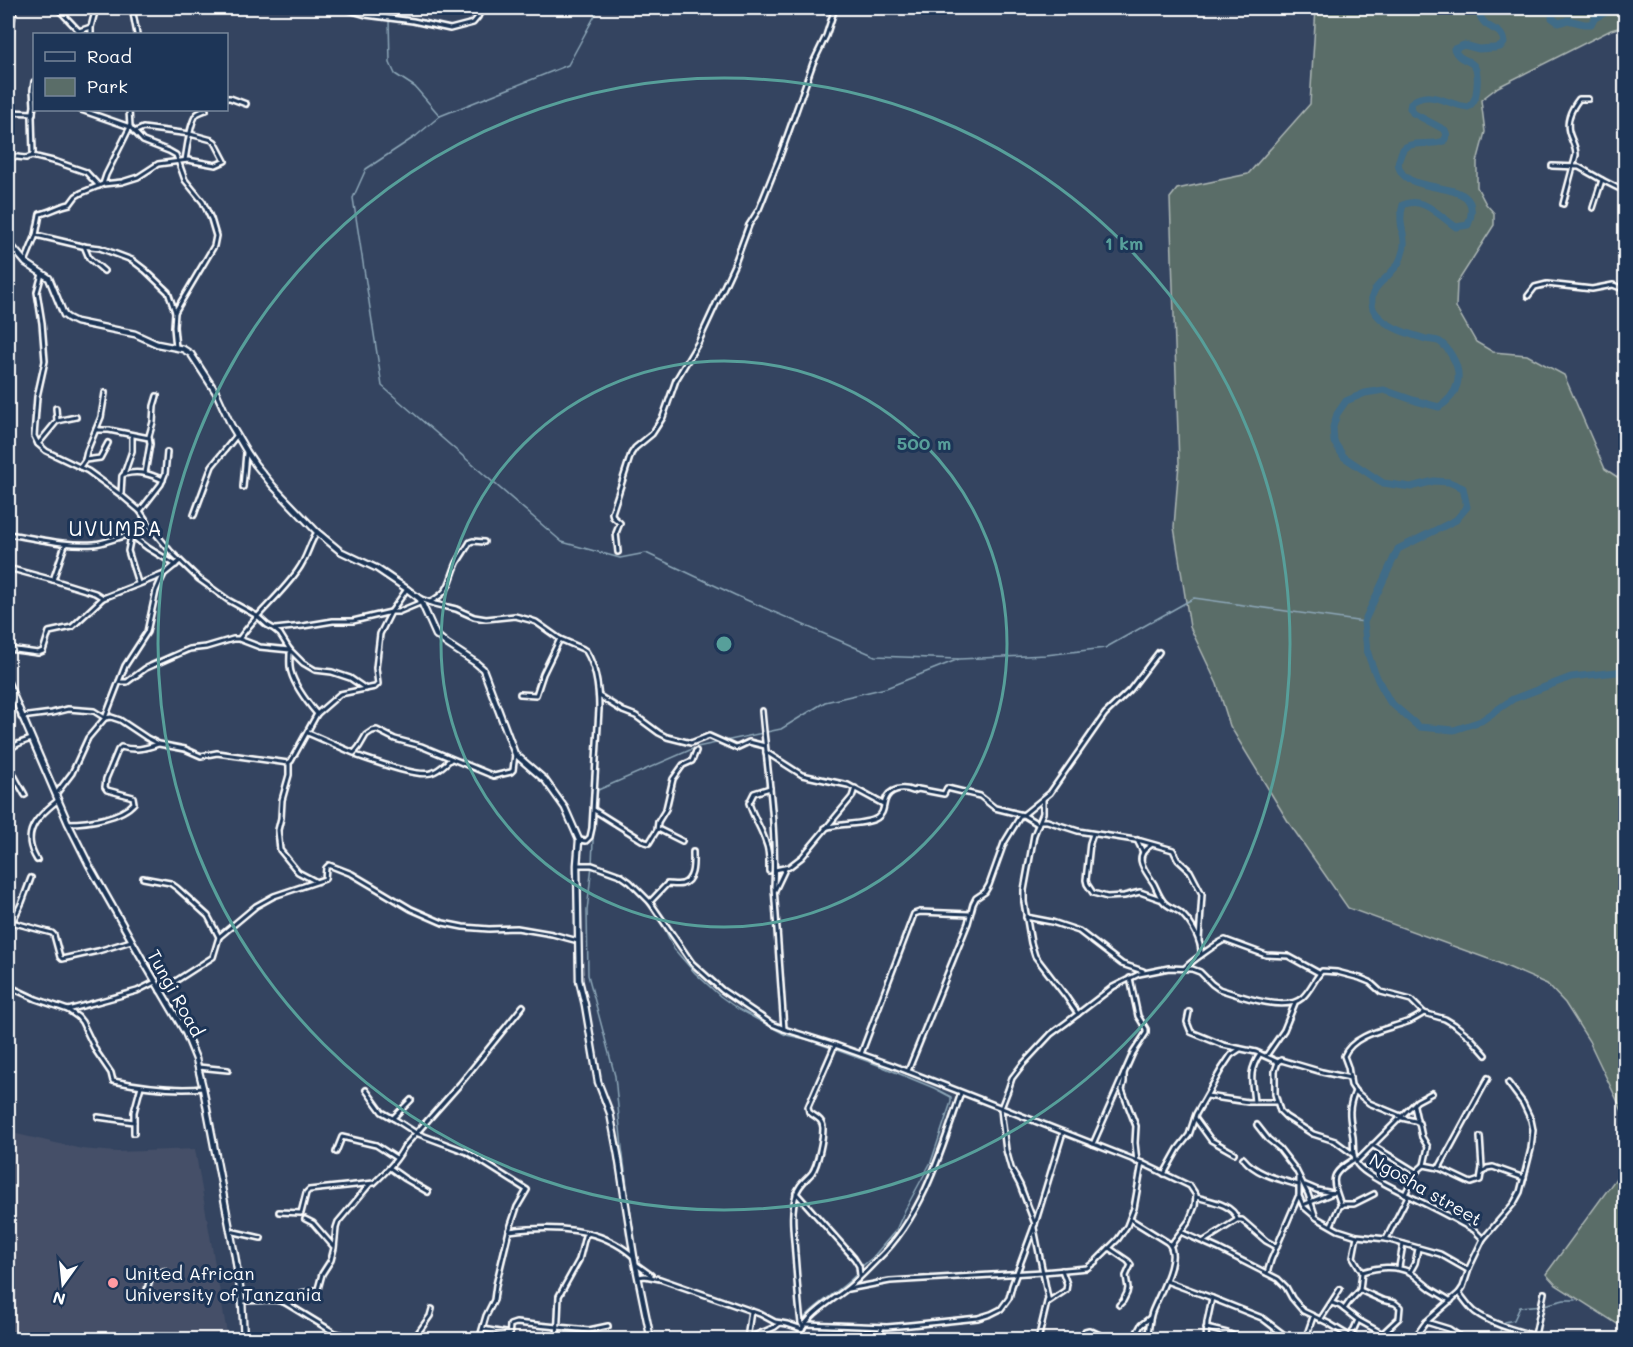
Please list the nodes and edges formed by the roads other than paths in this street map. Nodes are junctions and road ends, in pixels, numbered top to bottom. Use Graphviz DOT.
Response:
graph roads {
  1 [pos="13,8"];
  2 [pos="61,8"];
  3 [pos="96,8"];
  4 [pos="132,8"];
  5 [pos="342,8"];
  6 [pos="482,8"];
  7 [pos="835,8"];
  8 [pos="91,27"];
  9 [pos="78,33"];
  10 [pos="91,33"];
  11 [pos="137,33"];
  12 [pos="8,52"];
  13 [pos="228,98"];
  14 [pos="1588,99"];
  15 [pos="246,104"];
  16 [pos="84,111"];
  17 [pos="129,111"];
  18 [pos="204,111"];
  19 [pos="8,112"];
  20 [pos="33,113"];
  21 [pos="130,127"];
  22 [pos="134,132"];
  23 [pos="190,134"];
  24 [pos="8,156"];
  25 [pos="32,156"];
  26 [pos="178,160"];
  27 [pos="185,160"];
  28 [pos="1551,166"];
  29 [pos="1573,166"];
  30 [pos="1602,180"];
  31 [pos="101,185"];
  32 [pos="1626,187"];
  33 [pos="1563,204"];
  34 [pos="1593,208"];
  35 [pos="36,235"];
  36 [pos="8,242"];
  37 [pos="84,246"];
  38 [pos="25,262"];
  39 [pos="104,271"];
  40 [pos="42,273"];
  41 [pos="1626,290"];
  42 [pos="1528,296"];
  43 [pos="175,312"];
  44 [pos="176,348"];
  45 [pos="105,393"];
  46 [pos="157,396"];
  47 [pos="56,408"];
  48 [pos="76,417"];
  49 [pos="57,421"];
  50 [pos="96,430"];
  51 [pos="132,435"];
  52 [pos="237,435"];
  53 [pos="149,438"];
  54 [pos="108,443"];
  55 [pos="38,444"];
  56 [pos="167,452"];
  57 [pos="247,452"];
  58 [pos="85,460"];
  59 [pos="80,467"];
  60 [pos="145,473"];
  61 [pos="124,474"];
  62 [pos="164,480"];
  63 [pos="243,487"];
  64 [pos="121,495"];
  65 [pos="140,511"];
  66 [pos="194,515"];
  67 [pos="317,532"];
  68 [pos="8,534"];
  69 [pos="131,535"];
  70 [pos="484,542"];
  71 [pos="65,544"];
  72 [pos="618,552"];
  73 [pos="181,561"];
  74 [pos="176,565"];
  75 [pos="8,568"];
  76 [pos="164,574"];
  77 [pos="53,580"];
  78 [pos="138,583"];
  79 [pos="407,589"];
  80 [pos="103,598"];
  81 [pos="421,600"];
  82 [pos="429,602"];
  83 [pos="391,612"];
  84 [pos="257,616"];
  85 [pos="274,628"];
  86 [pos="239,639"];
  87 [pos="560,639"];
  88 [pos="8,650"];
  89 [pos="290,650"];
  90 [pos="1159,652"];
  91 [pos="119,682"];
  92 [pos="8,683"];
  93 [pos="366,689"];
  94 [pos="520,694"];
  95 [pos="599,696"];
  96 [pos="762,711"];
  97 [pos="317,714"];
  98 [pos="21,717"];
  99 [pos="105,718"];
  100 [pos="308,733"];
  101 [pos="31,739"];
  102 [pos="159,744"];
  103 [pos="765,746"];
  104 [pos="696,751"];
  105 [pos="766,752"];
  106 [pos="515,754"];
  107 [pos="358,756"];
  108 [pos="451,759"];
  109 [pos="289,763"];
  110 [pos="771,787"];
  111 [pos="855,788"];
  112 [pos="25,795"];
  113 [pos="56,798"];
  114 [pos="1043,798"];
  115 [pos="884,805"];
  116 [pos="594,810"];
  117 [pos="1022,815"];
  118 [pos="1039,822"];
  119 [pos="68,823"];
  120 [pos="825,828"];
  121 [pos="658,829"];
  122 [pos="1093,834"];
  123 [pos="579,840"];
  124 [pos="1137,840"];
  125 [pos="682,842"];
  126 [pos="1152,844"];
  127 [pos="693,852"];
  128 [pos="1143,852"];
  129 [pos="37,860"];
  130 [pos="577,865"];
  131 [pos="786,868"];
  132 [pos="775,870"];
  133 [pos="769,871"];
  134 [pos="31,878"];
  135 [pos="143,878"];
  136 [pos="316,882"];
  137 [pos="774,891"];
  138 [pos="1162,899"];
  139 [pos="650,902"];
  140 [pos="970,914"];
  141 [pos="1026,918"];
  142 [pos="11,922"];
  143 [pos="8,931"];
  144 [pos="219,937"];
  145 [pos="132,940"];
  146 [pos="1199,940"];
  147 [pos="578,941"];
  148 [pos="1201,955"];
  149 [pos="1185,968"];
  150 [pos="1144,972"];
  151 [pos="1319,973"];
  152 [pos="1130,978"];
  153 [pos="155,982"];
  154 [pos="8,986"];
  155 [pos="160,991"];
  156 [pos="1296,1002"];
  157 [pos="523,1006"];
  158 [pos="68,1010"];
  159 [pos="1190,1012"];
  160 [pos="1424,1013"];
  161 [pos="1078,1014"];
  162 [pos="784,1029"];
  163 [pos="835,1045"];
  164 [pos="1240,1049"];
  165 [pos="861,1054"];
  166 [pos="1260,1054"];
  167 [pos="1486,1055"];
  168 [pos="1266,1056"];
  169 [pos="1278,1062"];
  170 [pos="198,1067"];
  171 [pos="228,1070"];
  172 [pos="908,1071"];
  173 [pos="1124,1072"];
  174 [pos="1350,1078"];
  175 [pos="1488,1078"];
  176 [pos="1508,1083"];
  177 [pos="141,1086"];
  178 [pos="203,1088"];
  179 [pos="366,1090"];
  180 [pos="1355,1091"];
  181 [pos="961,1093"];
  182 [pos="1432,1093"];
  183 [pos="1207,1096"];
  184 [pos="411,1100"];
  185 [pos="1254,1102"];
  186 [pos="1276,1102"];
  187 [pos="1413,1105"];
  188 [pos="1001,1108"];
  189 [pos="98,1117"];
  190 [pos="1402,1117"];
  191 [pos="1194,1118"];
  192 [pos="393,1119"];
  193 [pos="134,1122"];
  194 [pos="1418,1122"];
  195 [pos="1257,1125"];
  196 [pos="1063,1132"];
  197 [pos="134,1133"];
  198 [pos="416,1133"];
  199 [pos="1480,1137"];
  200 [pos="1094,1144"];
  201 [pos="1372,1145"];
  202 [pos="336,1152"];
  203 [pos="1234,1153"];
  204 [pos="396,1158"];
  205 [pos="1243,1158"];
  206 [pos="1355,1159"];
  207 [pos="1137,1162"];
  208 [pos="1142,1164"];
  209 [pos="1424,1165"];
  210 [pos="390,1168"];
  211 [pos="1438,1168"];
  212 [pos="1416,1172"];
  213 [pos="1482,1173"];
  214 [pos="1164,1174"];
  215 [pos="1524,1178"];
  216 [pos="371,1182"];
  217 [pos="1301,1185"];
  218 [pos="428,1192"];
  219 [pos="796,1192"];
  220 [pos="1334,1192"];
  221 [pos="1374,1194"];
  222 [pos="1407,1195"];
  223 [pos="1299,1196"];
  224 [pos="1196,1197"];
  225 [pos="1311,1201"];
  226 [pos="1304,1205"];
  227 [pos="1341,1205"];
  228 [pos="279,1212"];
  229 [pos="1315,1216"];
  230 [pos="1130,1219"];
  231 [pos="305,1220"];
  232 [pos="1237,1220"];
  233 [pos="1035,1225"];
  234 [pos="1331,1226"];
  235 [pos="230,1231"];
  236 [pos="509,1231"];
  237 [pos="1181,1232"];
  238 [pos="591,1233"];
  239 [pos="1357,1236"];
  240 [pos="261,1238"];
  241 [pos="1386,1239"];
  242 [pos="1483,1239"];
  243 [pos="1204,1241"];
  244 [pos="1403,1244"];
  245 [pos="1171,1245"];
  246 [pos="1277,1247"];
  247 [pos="334,1248"];
  248 [pos="1108,1248"];
  249 [pos="1418,1249"];
  250 [pos="634,1257"];
  251 [pos="635,1264"];
  252 [pos="857,1264"];
  253 [pos="1399,1267"];
  254 [pos="868,1269"];
  255 [pos="164,1270"];
  256 [pos="1062,1270"];
  257 [pos="1468,1270"];
  258 [pos="1042,1272"];
  259 [pos="1362,1272"];
  260 [pos="1410,1272"];
  261 [pos="1267,1273"];
  262 [pos="1017,1274"];
  263 [pos="638,1277"];
  264 [pos="653,1277"];
  265 [pos="859,1277"];
  266 [pos="1166,1281"];
  267 [pos="848,1289"];
  268 [pos="1340,1289"];
  269 [pos="1360,1290"];
  270 [pos="1459,1293"];
  271 [pos="1544,1293"];
  272 [pos="146,1296"];
  273 [pos="1212,1298"];
  274 [pos="242,1301"];
  275 [pos="1451,1301"];
  276 [pos="284,1302"];
  277 [pos="1048,1302"];
  278 [pos="1332,1304"];
  279 [pos="1119,1305"];
  280 [pos="432,1309"];
  281 [pos="1344,1309"];
  282 [pos="751,1311"];
  283 [pos="1313,1317"];
  284 [pos="1150,1318"];
  285 [pos="1320,1320"];
  286 [pos="1358,1320"];
  287 [pos="1426,1322"];
  288 [pos="780,1323"];
  289 [pos="608,1326"];
  290 [pos="558,1327"];
  291 [pos="803,1327"];
  292 [pos="883,1327"];
  293 [pos="1206,1328"];
  294 [pos="483,1329"];
  295 [pos="1383,1333"];
  296 [pos="510,1334"];
  297 [pos="1350,1338"];
  298 [pos="1535,1338"];
  299 [pos="747,1339"];
  300 [pos="1394,1339"];
  301 [pos="244,1340"];
  302 [pos="365,1340"];
  303 [pos="412,1340"];
  304 [pos="480,1340"];
  305 [pos="509,1340"];
  306 [pos="557,1340"];
  307 [pos="651,1340"];
  308 [pos="800,1340"];
  309 [pos="877,1340"];
  310 [pos="1038,1340"];
  311 [pos="1081,1340"];
  312 [pos="1110,1340"];
  313 [pos="1133,1340"];
  314 [pos="1147,1340"];
  315 [pos="1206,1340"];
  316 [pos="1243,1340"];
  317 [pos="1291,1340"];
  318 [pos="1305,1340"];
  319 [pos="1413,1340"];
  320 [pos="1465,1340"];
  1 -- 12 [label="street"];
  2 -- 9 [label="street"];
  3 -- 8 [label="street"];
  4 -- 11 [label="street"];
  5 -- 6 [label="street"];
  7 -- 72 [label="street"];
  8 -- 9 [label="street"];
  8 -- 10 [label="street"];
  13 -- 15 [label="street"];
  14 -- 29 [label="street"];
  16 -- 21 [label="street"];
  17 -- 21 [label="street"];
  18 -- 23 [label="street"];
  19 -- 20 [label="street"];
  20 -- 25 [label="street"];
  21 -- 22 [label="street"];
  21 -- 31 [label="street"];
  22 -- 23 [label="street"];
  22 -- 26 [label="street"];
  23 -- 27 [label="street"];
  23 -- 27 [label="street"];
  24 -- 25 [label="street"];
  25 -- 31 [label="street"];
  26 -- 27 [label="street"];
  26 -- 31 [label="street"];
  26 -- 43 [label="street"];
  28 -- 29 [label="street"];
  29 -- 30 [label="street"];
  29 -- 33 [label="street"];
  30 -- 32 [label="street"];
  30 -- 34 [label="street"];
  31 -- 35 [label="street"];
  35 -- 37 [label="street"];
  35 -- 38 [label="street"];
  36 -- 38 [label="street"];
  37 -- 39 [label="street"];
  37 -- 43 [label="street"];
  38 -- 40 [label="street"];
  40 -- 44 [label="street"];
  40 -- 55 [label="street"];
  41 -- 42 [label="street"];
  43 -- 44 [label="street"];
  44 -- 52 [label="street"];
  45 -- 50 [label="street"];
  46 -- 53 [label="street"];
  47 -- 49 [label="street"];
  48 -- 49 [label="street"];
  49 -- 55 [label="street"];
  50 -- 51 [label="street"];
  50 -- 58 [label="street"];
  51 -- 53 [label="street"];
  51 -- 61 [label="street"];
  52 -- 57 [label="street"];
  52 -- 66 [label="street"];
  53 -- 60 [label="street"];
  54 -- 58 [label="street"];
  55 -- 59 [label="street"];
  56 -- 62 [label="street"];
  57 -- 63 [label="street"];
  57 -- 67 [label="street"];
  58 -- 59 [label="street"];
  59 -- 64 [label="street"];
  60 -- 61 [label="street"];
  60 -- 62 [label="street"];
  61 -- 64 [label="street"];
  62 -- 65 [label="street"];
  64 -- 65 [label="street"];
  65 -- 73 [label="street"];
  67 -- 79 [label="street"];
  67 -- 84 [label="street"];
  68 -- 71 [label="street"];
  69 -- 71 [label="street"];
  69 -- 74 [label="street"];
  69 -- 78 [label="street"];
  70 -- 82 [label="street"];
  71 -- 77 [label="street"];
  73 -- 74 [label="street"];
  73 -- 84 [label="street"];
  74 -- 76 [label="street"];
  75 -- 77 [label="street"];
  76 -- 78 [label="street"];
  76 -- 91 [label="street"];
  77 -- 80 [label="street"];
  78 -- 80 [label="street"];
  79 -- 81 [label="street"];
  79 -- 83 [label="street"];
  80 -- 88 [label="street"];
  81 -- 82 [label="street"];
  81 -- 83 [label="street"];
  81 -- 106 [label="street"];
  82 -- 87 [label="street"];
  83 -- 85 [label="street"];
  83 -- 93 [label="street"];
  84 -- 85 [label="street"];
  84 -- 86 [label="street"];
  85 -- 89 [label="street"];
  86 -- 89 [label="street"];
  86 -- 91 [label="street"];
  87 -- 94 [label="street"];
  87 -- 95 [label="street"];
  89 -- 93 [label="street"];
  89 -- 97 [label="street"];
  90 -- 114 [label="street"];
  91 -- 99 [label="street"];
  92 -- 98 [label="street, Tungi Road"];
  93 -- 97 [label="street"];
  95 -- 103 [label="street"];
  95 -- 116 [label="street"];
  96 -- 103 [label="street"];
  97 -- 100 [label="street"];
  98 -- 99 [label="street"];
  98 -- 101 [label="street, Tungi Road"];
  99 -- 102 [label="street"];
  99 -- 113 [label="street"];
  100 -- 108 [label="street"];
  100 -- 109 [label="street"];
  101 -- 112 [label="street"];
  101 -- 113 [label="street, Tungi Road"];
  102 -- 109 [label="street"];
  102 -- 119 [label="street"];
  103 -- 105 [label="street"];
  104 -- 121 [label="street"];
  105 -- 110 [label="street"];
  105 -- 111 [label="street"];
  106 -- 108 [label="street"];
  106 -- 123 [label="street"];
  107 -- 108 [label="street"];
  109 -- 136 [label="street"];
  110 -- 132 [label="street"];
  110 -- 133 [label="street"];
  111 -- 115 [label="street"];
  111 -- 120 [label="street"];
  113 -- 119 [label="street, Tungi Road"];
  113 -- 129 [label="street"];
  114 -- 117 [label="street"];
  114 -- 118 [label="street"];
  115 -- 117 [label="street"];
  115 -- 120 [label="street"];
  116 -- 121 [label="street"];
  116 -- 123 [label="street"];
  117 -- 118 [label="street"];
  117 -- 140 [label="street"];
  118 -- 122 [label="street"];
  118 -- 141 [label="street"];
  119 -- 145 [label="street, Tungi Road"];
  120 -- 131 [label="street"];
  121 -- 125 [label="street"];
  122 -- 124 [label="street"];
  122 -- 138 [label="street"];
  123 -- 130 [label="street"];
  124 -- 126 [label="street"];
  124 -- 128 [label="street"];
  126 -- 128 [label="street"];
  126 -- 146 [label="street"];
  127 -- 139 [label="street"];
  128 -- 138 [label="street"];
  130 -- 139 [label="street"];
  130 -- 147 [label="street"];
  131 -- 132 [label="street"];
  131 -- 137 [label="street"];
  132 -- 137 [label="street"];
  134 -- 142 [label="street"];
  135 -- 144 [label="street"];
  136 -- 144 [label="street"];
  136 -- 147 [label="street"];
  137 -- 162 [label="street"];
  138 -- 146 [label="street"];
  139 -- 162 [label="street"];
  140 -- 165 [label="street"];
  140 -- 172 [label="street"];
  141 -- 150 [label="street"];
  141 -- 161 [label="street"];
  142 -- 143 [label="street"];
  142 -- 145 [label="street"];
  144 -- 155 [label="street"];
  145 -- 153 [label="street, Tungi Road"];
  146 -- 148 [label="street"];
  147 -- 250 [label="street"];
  148 -- 149 [label="street"];
  148 -- 151 [label="street"];
  149 -- 150 [label="street"];
  149 -- 156 [label="street"];
  150 -- 152 [label="street"];
  151 -- 156 [label="street"];
  151 -- 160 [label="street"];
  152 -- 161 [label="street"];
  152 -- 173 [label="street"];
  153 -- 155 [label="street, Tungi Road"];
  153 -- 158 [label="street"];
  154 -- 158 [label="street"];
  155 -- 170 [label="street, Tungi Road"];
  156 -- 168 [label="street"];
  157 -- 198 [label="street"];
  158 -- 177 [label="street"];
  159 -- 164 [label="street"];
  160 -- 167 [label="street"];
  160 -- 174 [label="street"];
  161 -- 188 [label="street"];
  162 -- 163 [label="street"];
  163 -- 165 [label="street"];
  163 -- 219 [label="street"];
  164 -- 166 [label="street"];
  164 -- 183 [label="street"];
  165 -- 172 [label="street"];
  166 -- 168 [label="street"];
  166 -- 185 [label="street"];
  168 -- 169 [label="street"];
  169 -- 174 [label="street"];
  169 -- 186 [label="street"];
  170 -- 171 [label="street"];
  170 -- 178 [label="street, Tungi Road"];
  172 -- 181 [label="street"];
  173 -- 200 [label="street"];
  173 -- 207 [label="street"];
  174 -- 180 [label="street"];
  175 -- 211 [label="street"];
  176 -- 215 [label="street"];
  177 -- 178 [label="street"];
  177 -- 193 [label="street"];
  178 -- 235 [label="street, Tungi Road"];
  179 -- 192 [label="street"];
  180 -- 190 [label="street"];
  180 -- 206 [label="street"];
  181 -- 188 [label="street"];
  181 -- 254 [label="street"];
  182 -- 187 [label="street"];
  183 -- 185 [label="street"];
  183 -- 191 [label="street"];
  184 -- 192 [label="street"];
  185 -- 186 [label="street"];
  186 -- 206 [label="street, Ngosha street"];
  187 -- 190 [label="street"];
  187 -- 194 [label="street"];
  188 -- 196 [label="street"];
  188 -- 233 [label="street"];
  189 -- 193 [label="street"];
  190 -- 194 [label="street"];
  190 -- 201 [label="street"];
  191 -- 203 [label="street"];
  191 -- 214 [label="street"];
  192 -- 198 [label="street"];
  193 -- 197 [label="street"];
  194 -- 209 [label="street"];
  195 -- 217 [label="street"];
  196 -- 200 [label="street"];
  196 -- 233 [label="street"];
  198 -- 204 [label="street"];
  198 -- 236 [label="street"];
  199 -- 213 [label="street"];
  200 -- 207 [label="street"];
  201 -- 206 [label="street"];
  201 -- 212 [label="street"];
  202 -- 204 [label="street"];
  204 -- 210 [label="street"];
  205 -- 217 [label="street"];
  206 -- 220 [label="street"];
  206 -- 222 [label="street, Ngosha street"];
  207 -- 208 [label="street"];
  208 -- 214 [label="street"];
  208 -- 230 [label="street"];
  209 -- 211 [label="street"];
  209 -- 212 [label="street"];
  210 -- 216 [label="street"];
  210 -- 218 [label="street"];
  211 -- 213 [label="street"];
  212 -- 222 [label="street"];
  213 -- 215 [label="street"];
  214 -- 224 [label="street"];
  215 -- 242 [label="street"];
  216 -- 228 [label="street"];
  216 -- 247 [label="street"];
  217 -- 220 [label="street"];
  217 -- 223 [label="street"];
  217 -- 225 [label="street"];
  219 -- 252 [label="street"];
  219 -- 291 [label="street"];
  220 -- 225 [label="street"];
  220 -- 227 [label="street"];
  221 -- 227 [label="street"];
  222 -- 241 [label="street"];
  222 -- 242 [label="street, Ngosha street"];
  223 -- 226 [label="street"];
  223 -- 246 [label="street"];
  224 -- 232 [label="street"];
  224 -- 237 [label="street"];
  225 -- 226 [label="street"];
  225 -- 229 [label="street"];
  226 -- 229 [label="street"];
  227 -- 234 [label="street"];
  229 -- 234 [label="street"];
  230 -- 245 [label="street"];
  230 -- 248 [label="street"];
  231 -- 247 [label="street"];
  232 -- 243 [label="street"];
  232 -- 246 [label="street"];
  233 -- 258 [label="street"];
  233 -- 262 [label="street"];
  234 -- 239 [label="street"];
  235 -- 240 [label="street"];
  235 -- 274 [label="street, Tungi Road"];
  236 -- 238 [label="street"];
  236 -- 294 [label="street"];
  237 -- 243 [label="street"];
  237 -- 245 [label="street"];
  238 -- 250 [label="street"];
  238 -- 290 [label="street"];
  239 -- 241 [label="street"];
  239 -- 259 [label="street"];
  241 -- 244 [label="street"];
  242 -- 257 [label="street"];
  243 -- 261 [label="street"];
  244 -- 249 [label="street"];
  244 -- 253 [label="street"];
  245 -- 266 [label="street"];
  246 -- 261 [label="street"];
  247 -- 276 [label="street"];
  248 -- 256 [label="street"];
  248 -- 279 [label="street"];
  249 -- 257 [label="street"];
  249 -- 260 [label="street"];
  250 -- 251 [label="street"];
  251 -- 263 [label="street"];
  251 -- 264 [label="street"];
  252 -- 254 [label="street"];
  252 -- 265 [label="street"];
  253 -- 259 [label="street"];
  253 -- 260 [label="street"];
  254 -- 265 [label="street"];
  255 -- 272 [label="street"];
  256 -- 258 [label="street"];
  256 -- 277 [label="street"];
  257 -- 270 [label="street"];
  258 -- 262 [label="street"];
  258 -- 277 [label="street"];
  259 -- 269 [label="street"];
  260 -- 275 [label="street"];
  261 -- 283 [label="street"];
  262 -- 267 [label="street"];
  262 -- 292 [label="street"];
  263 -- 264 [label="street"];
  263 -- 307 [label="street"];
  264 -- 282 [label="street"];
  265 -- 267 [label="street"];
  266 -- 273 [label="street"];
  266 -- 284 [label="street"];
  267 -- 291 [label="street"];
  268 -- 278 [label="street"];
  269 -- 281 [label="street"];
  269 -- 295 [label="street"];
  270 -- 275 [label="street"];
  270 -- 298 [label="street"];
  271 -- 298 [label="street"];
  273 -- 293 [label="street"];
  273 -- 317 [label="street"];
  274 -- 276 [label="street"];
  274 -- 301 [label="street, Tungi Road"];
  275 -- 287 [label="street"];
  276 -- 302 [label="street"];
  277 -- 310 [label="street"];
  278 -- 281 [label="street"];
  278 -- 285 [label="street"];
  280 -- 303 [label="street"];
  281 -- 286 [label="street"];
  282 -- 288 [label="street"];
  282 -- 299 [label="street"];
  283 -- 285 [label="street"];
  283 -- 318 [label="street"];
  284 -- 313 [label="street"];
  284 -- 314 [label="street"];
  285 -- 297 [label="street"];
  286 -- 295 [label="street"];
  286 -- 297 [label="street"];
  287 -- 319 [label="street"];
  287 -- 320 [label="street"];
  288 -- 291 [label="street"];
  288 -- 299 [label="street"];
  289 -- 290 [label="street"];
  290 -- 296 [label="street"];
  290 -- 306 [label="street"];
  291 -- 292 [label="street"];
  291 -- 308 [label="street"];
  292 -- 309 [label="street"];
  293 -- 315 [label="street"];
  293 -- 316 [label="street"];
  294 -- 296 [label="street"];
  294 -- 304 [label="street"];
  295 -- 300 [label="street"];
  296 -- 305 [label="street"];
  311 -- 312 [label="street"];
}
